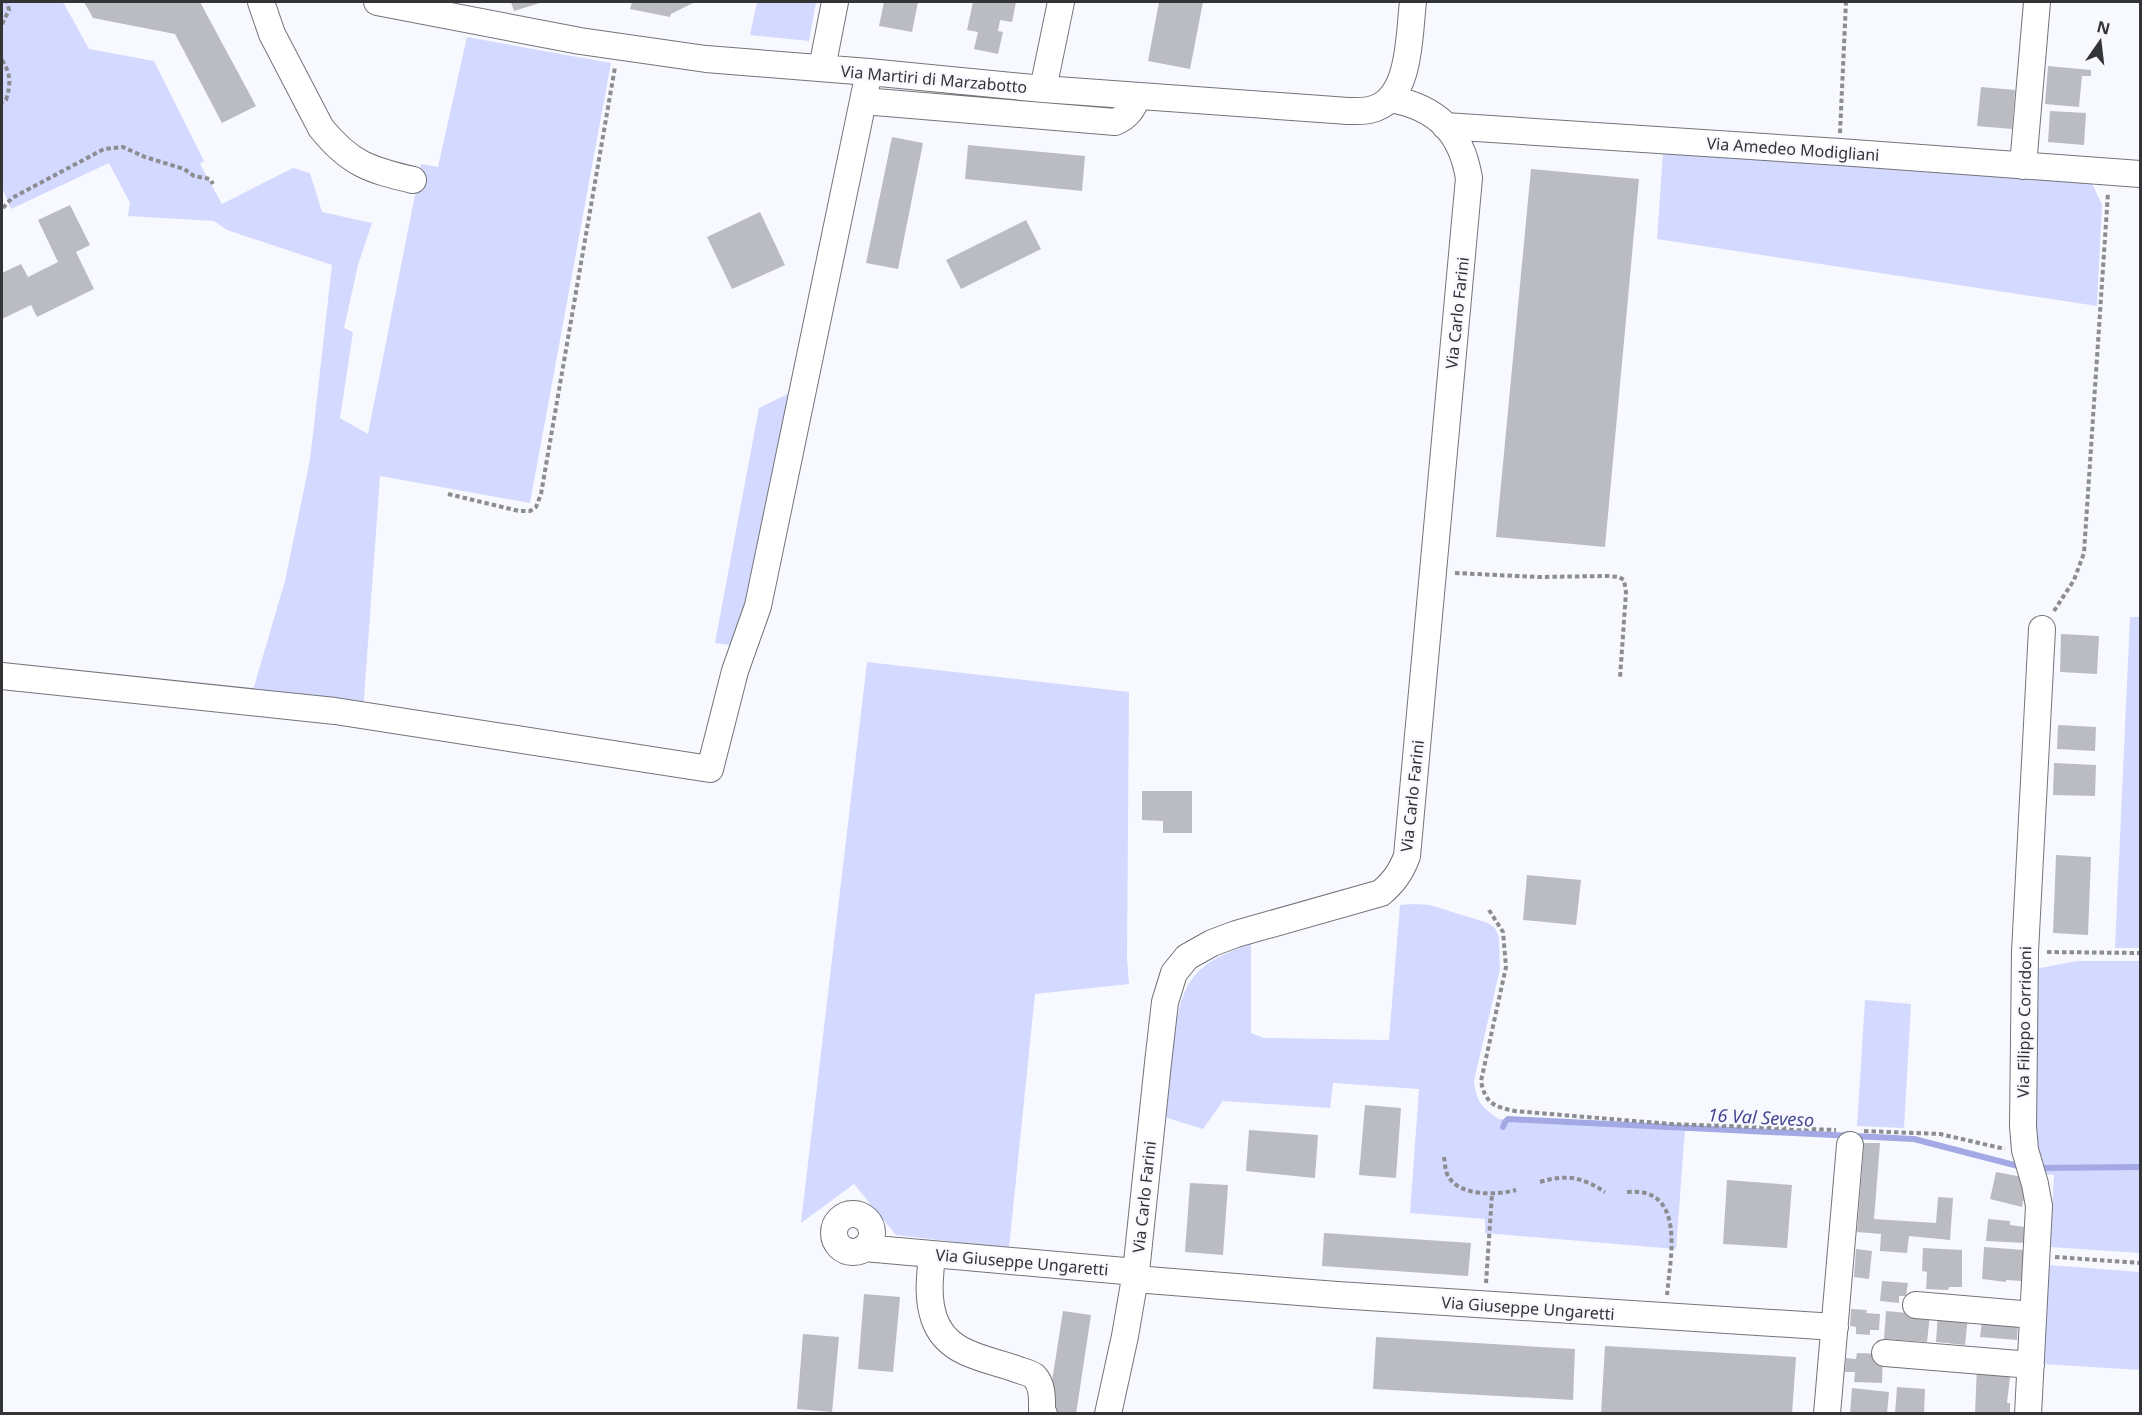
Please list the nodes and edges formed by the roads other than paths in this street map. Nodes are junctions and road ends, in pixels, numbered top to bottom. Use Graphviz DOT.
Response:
graph roads {
  1 [pos="261,2"];
  2 [pos="381,2"];
  3 [pos="835,2"];
  4 [pos="1061,2"];
  5 [pos="1413,2"];
  6 [pos="2037,2"];
  7 [pos="484,12"];
  8 [pos="822,68"];
  9 [pos="869,72"];
  10 [pos="1043,89"];
  11 [pos="1138,96"];
  12 [pos="1391,99"];
  13 [pos="864,101"];
  14 [pos="1445,126"];
  15 [pos="2023,166"];
  16 [pos="2140,174"];
  17 [pos="413,180"];
  18 [pos="2042,630"];
  19 [pos="2,676"];
  20 [pos="1849,1135"];
  21 [pos="868,1238"];
  22 [pos="920,1253"];
  23 [pos="1136,1276"];
  24 [pos="1916,1305"];
  25 [pos="2033,1315"];
  26 [pos="1835,1327"];
  27 [pos="1885,1353"];
  28 [pos="2031,1365"];
  29 [pos="1044,1413"];
  30 [pos="1108,1413"];
  31 [pos="1827,1413"];
  32 [pos="2028,1413"];
  1 -- 17 [label="street"];
  2 -- 7 [label="street, Via Martiri di Marzabotto"];
  3 -- 8 [label="street"];
  4 -- 10 [label="street"];
  5 -- 12 [label="street"];
  6 -- 15 [label="street"];
  7 -- 8 [label="street, Via Martiri di Marzabotto"];
  8 -- 9 [label="street, Via Martiri di Marzabotto"];
  9 -- 10 [label="street, Via Martiri di Marzabotto"];
  9 -- 13 [label="street"];
  10 -- 11 [label="street, Via Martiri di Marzabotto"];
  11 -- 12 [label="street, Via Martiri di Marzabotto"];
  11 -- 13 [label="street"];
  12 -- 14 [label="street, Via Carlo Farini"];
  13 -- 19 [label="street"];
  14 -- 15 [label="street, Via Amedeo Modigliani"];
  14 -- 23 [label="street, Via Carlo Farini"];
  15 -- 16 [label="street, Via Amedeo Modigliani"];
  18 -- 25 [label="street, Via Filippo Corridoni"];
  20 -- 26 [label="street"];
  21 -- 22 [label="street, Via Giuseppe Ungaretti"];
  22 -- 23 [label="street, Via Giuseppe Ungaretti"];
  22 -- 29 [label="street"];
  23 -- 26 [label="street, Via Giuseppe Ungaretti"];
  23 -- 30 [label="street, Via Carlo Farini"];
  24 -- 25 [label="street"];
  25 -- 28 [label="street, Via Filippo Corridoni"];
  26 -- 31 [label="street"];
  27 -- 28 [label="street"];
  28 -- 32 [label="street, Via Filippo Corridoni"];
}
